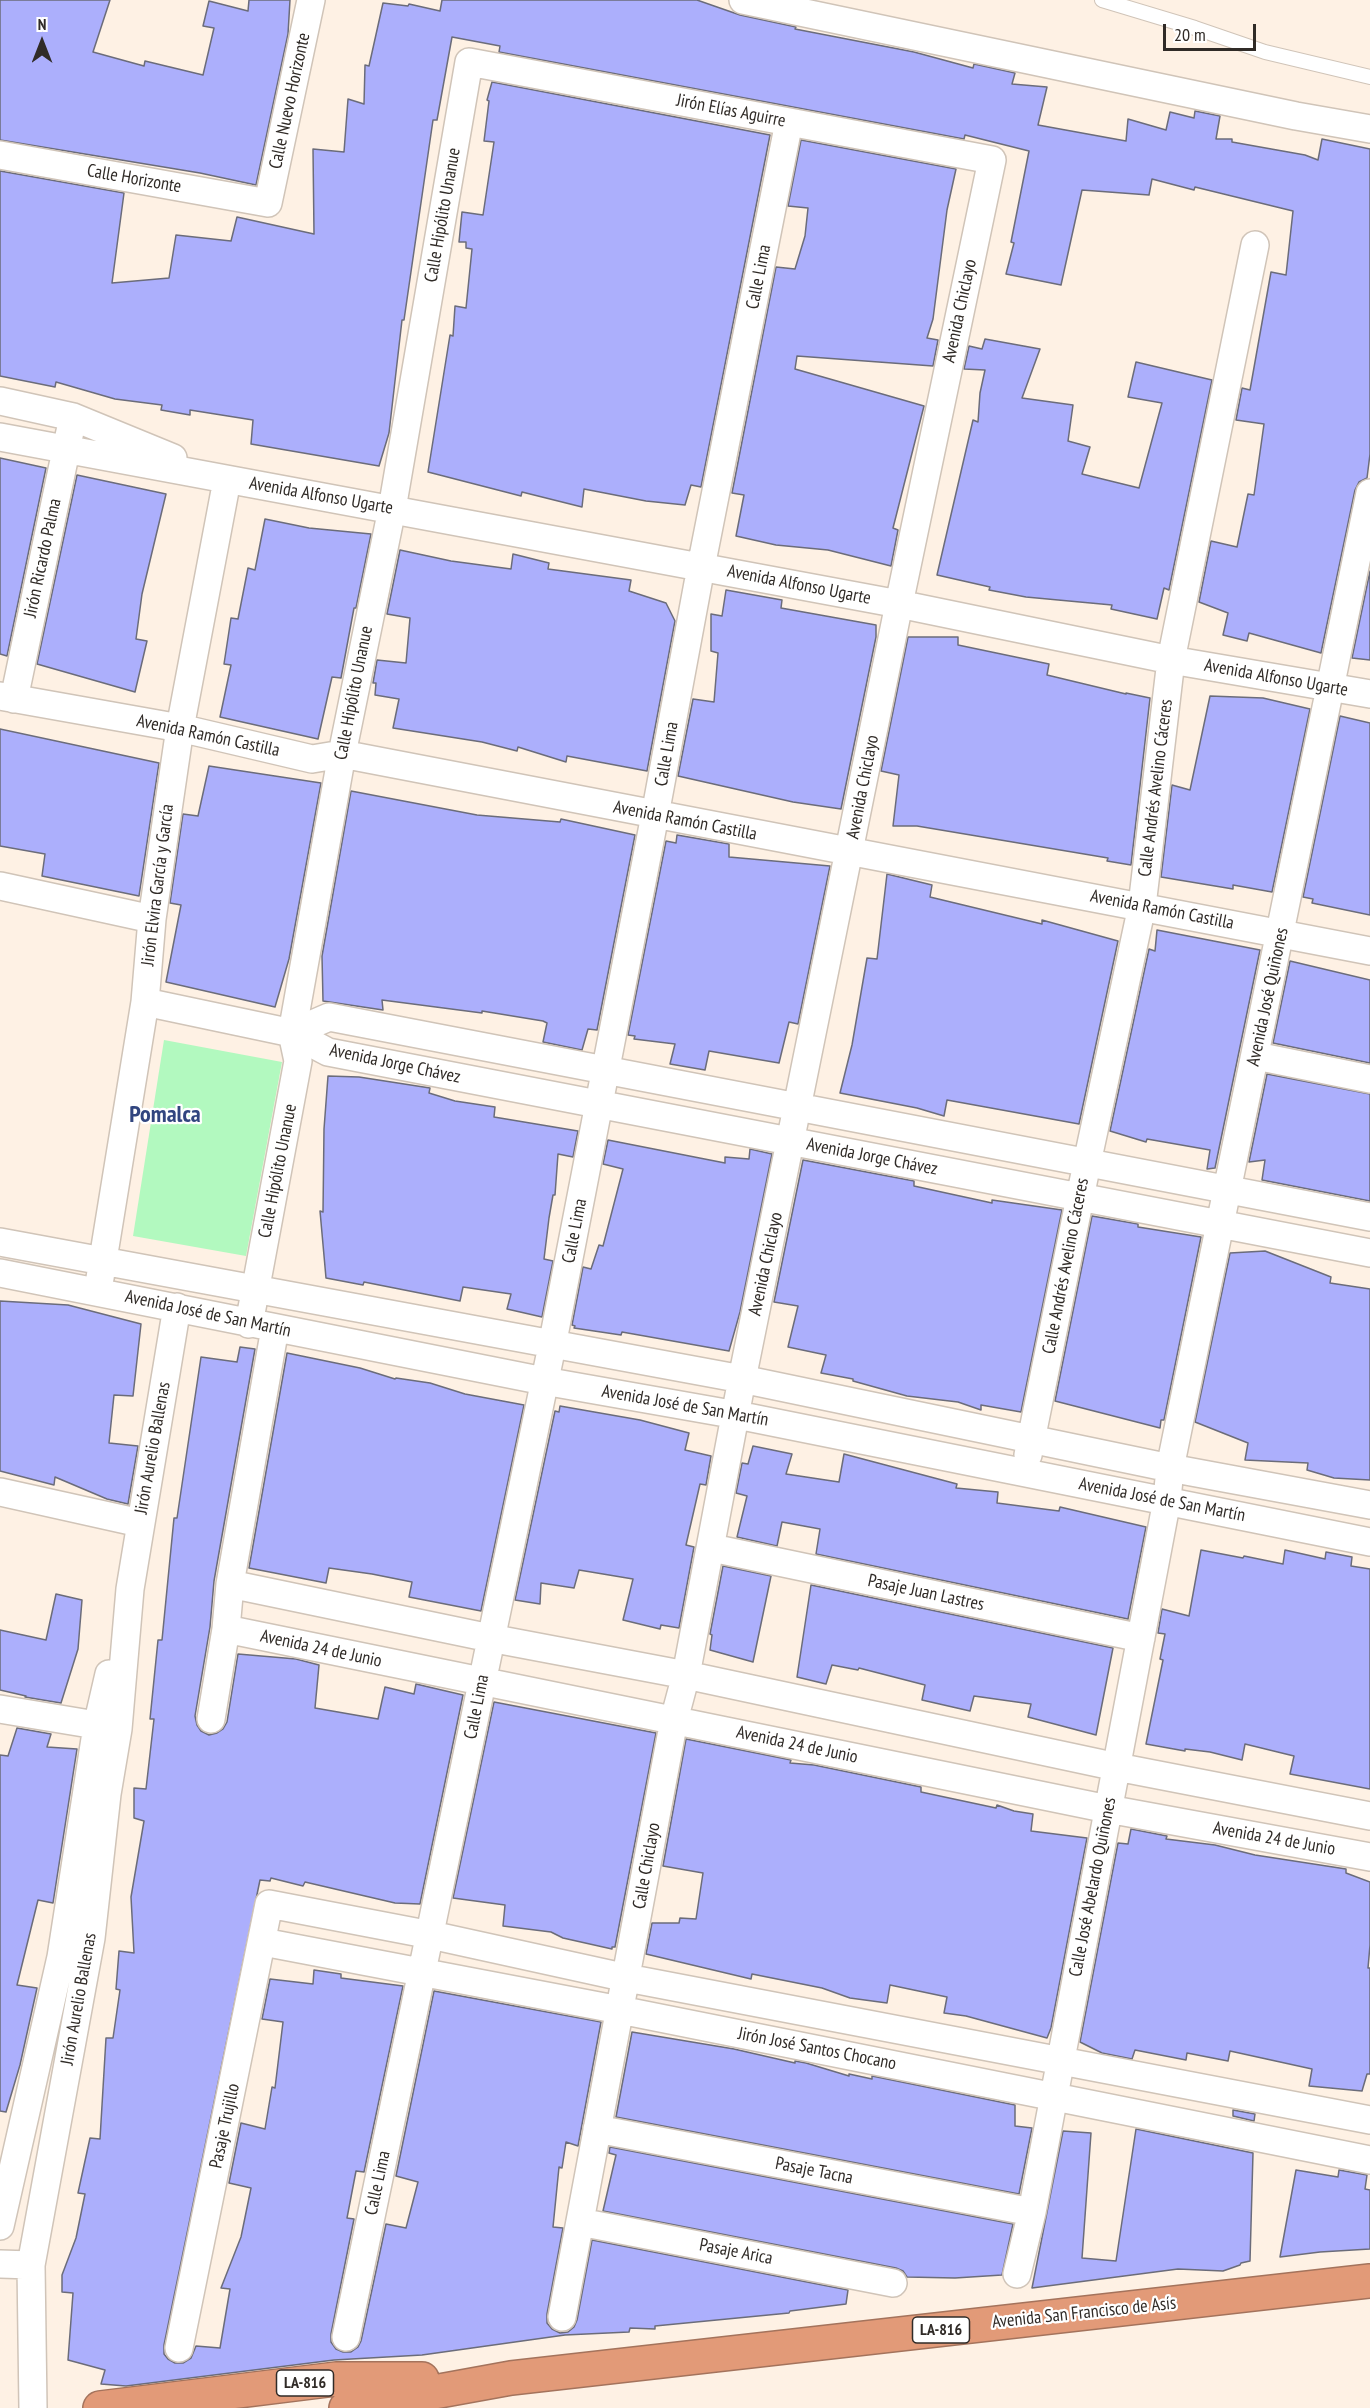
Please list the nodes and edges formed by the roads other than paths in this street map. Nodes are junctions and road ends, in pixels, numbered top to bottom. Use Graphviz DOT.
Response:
graph roads {
  1 [pos="311,0"];
  2 [pos="743,0"];
  3 [pos="1102,0"];
  4 [pos="469,62"];
  5 [pos="1370,77"];
  6 [pos="789,123"];
  7 [pos="1370,129"];
  8 [pos="0,155"];
  9 [pos="992,160"];
  10 [pos="268,203"];
  11 [pos="1255,245"];
  12 [pos="0,401"];
  13 [pos="73,417"];
  14 [pos="0,437"];
  15 [pos="66,450"];
  16 [pos="227,480"];
  17 [pos="1370,494"];
  18 [pos="392,509"];
  19 [pos="701,567"];
  20 [pos="899,604"];
  21 [pos="1171,660"];
  22 [pos="1332,686"];
  23 [pos="1370,694"];
  24 [pos="7,697"];
  25 [pos="180,728"];
  26 [pos="342,754"];
  27 [pos="655,815"];
  28 [pos="850,852"];
  29 [pos="0,886"];
  30 [pos="1142,906"];
  31 [pos="152,920"];
  32 [pos="1281,933"];
  33 [pos="1370,951"];
  34 [pos="145,1002"];
  35 [pos="292,1033"];
  36 [pos="1256,1056"];
  37 [pos="606,1070"];
  38 [pos="1370,1079"];
  39 [pos="599,1105"];
  40 [pos="798,1107"];
  41 [pos="791,1142"];
  42 [pos="1087,1163"];
  43 [pos="1228,1190"];
  44 [pos="1080,1197"];
  45 [pos="1370,1217"];
  46 [pos="1221,1225"];
  47 [pos="0,1242"];
  48 [pos="1370,1253"];
  49 [pos="103,1262"];
  50 [pos="0,1273"];
  51 [pos="255,1288"];
  52 [pos="97,1292"];
  53 [pos="177,1307"];
  54 [pos="262,1326"];
  55 [pos="552,1346"];
  56 [pos="742,1379"];
  57 [pos="544,1381"];
  58 [pos="737,1415"];
  59 [pos="1032,1440"];
  60 [pos="1170,1468"];
  61 [pos="1024,1472"];
  62 [pos="0,1492"];
  63 [pos="1167,1500"];
  64 [pos="1370,1505"];
  65 [pos="140,1523"];
  66 [pos="1370,1542"];
  67 [pos="712,1548"];
  68 [pos="230,1584"];
  69 [pos="226,1629"];
  70 [pos="490,1638"];
  71 [pos="1141,1638"];
  72 [pos="686,1675"];
  73 [pos="482,1682"];
  74 [pos="0,1709"];
  75 [pos="211,1719"];
  76 [pos="674,1720"];
  77 [pos="108,1727"];
  78 [pos="1117,1767"];
  79 [pos="1108,1809"];
  80 [pos="1370,1816"];
  81 [pos="1370,1857"];
  82 [pos="269,1904"];
  83 [pos="431,1935"];
  84 [pos="263,1942"];
  85 [pos="422,1971"];
  86 [pos="627,1978"];
  87 [pos="620,2010"];
  88 [pos="1060,2060"];
  89 [pos="1053,2097"];
  90 [pos="1370,2120"];
  91 [pos="597,2129"];
  92 [pos="1370,2160"];
  93 [pos="1032,2212"];
  94 [pos="580,2222"];
  95 [pos="0,2226"];
  96 [pos="0,2264"];
  97 [pos="31,2265"];
  98 [pos="1017,2274"];
  99 [pos="1370,2281"];
  100 [pos="893,2283"];
  101 [pos="562,2318"];
  102 [pos="346,2337"];
  103 [pos="179,2348"];
  104 [pos="511,2378"];
  105 [pos="33,2408"];
  106 [pos="100,2408"];
  107 [pos="346,2408"];
  1 -- 10 [label="street, Calle Nuevo Horizonte"];
  2 -- 7 [label="street"];
  3 -- 5 [label="lane"];
  4 -- 6 [label="street, Jirón Elías Aguirre"];
  4 -- 18 [label="street, Calle Hipólito Unanue"];
  6 -- 9 [label="street, Jirón Elías Aguirre"];
  6 -- 19 [label="street, Calle Lima"];
  8 -- 10 [label="street, Calle Horizonte"];
  9 -- 20 [label="street, Avenida Chiclayo"];
  11 -- 21 [label="street, Calle Andrés Avelino Cáceres"];
  12 -- 13 [label="street, Avenida Alfonso Ugarte"];
  13 -- 15 [label="street, Jirón Ricardo Palma"];
  13 -- 16 [label="street, Avenida Alfonso Ugarte"];
  14 -- 15 [label="street, Avenida Alfonso Ugarte"];
  15 -- 16 [label="street, Avenida Alfonso Ugarte"];
  15 -- 24 [label="street, Jirón Ricardo Palma"];
  16 -- 18 [label="street, Avenida Alfonso Ugarte"];
  16 -- 25 [label="street, Jirón Elvira García y García"];
  17 -- 22 [label="street, Avenida José Quiñones"];
  18 -- 19 [label="street, Avenida Alfonso Ugarte"];
  18 -- 26 [label="street, Calle Hipólito Unanue"];
  19 -- 20 [label="street, Avenida Alfonso Ugarte"];
  19 -- 27 [label="street, Calle Lima"];
  20 -- 21 [label="street, Avenida Alfonso Ugarte"];
  20 -- 28 [label="street, Avenida Chiclayo"];
  21 -- 22 [label="street, Avenida Alfonso Ugarte"];
  21 -- 30 [label="street, Calle Andrés Avelino Cáceres"];
  22 -- 23 [label="street, Avenida Alfonso Ugarte"];
  22 -- 32 [label="street, Avenida José Quiñones"];
  24 -- 25 [label="street, Avenida Ramón Castilla"];
  25 -- 26 [label="street, Avenida Ramón Castilla"];
  25 -- 31 [label="street, Jirón Elvira García y García"];
  26 -- 27 [label="street, Avenida Ramón Castilla"];
  26 -- 35 [label="street, Calle Hipólito Unanue"];
  27 -- 28 [label="street, Avenida Ramón Castilla"];
  27 -- 37 [label="street, Calle Lima"];
  28 -- 30 [label="street, Avenida Ramón Castilla"];
  28 -- 40 [label="street, Avenida Chiclayo"];
  29 -- 31 [label="street"];
  30 -- 32 [label="street, Avenida Ramón Castilla"];
  30 -- 42 [label="street, Calle Andrés Avelino Cáceres"];
  31 -- 34 [label="street, Jirón Elvira García y García"];
  32 -- 33 [label="street, Avenida Ramón Castilla"];
  32 -- 36 [label="street, Avenida José Quiñones"];
  34 -- 35 [label="street"];
  34 -- 49 [label="street, Jirón Elvira García y García"];
  35 -- 37 [label="street, Avenida Jorge Chávez"];
  35 -- 39 [label="street, Avenida Jorge Chávez"];
  35 -- 51 [label="street, Calle Hipólito Unanue"];
  36 -- 38 [label="street"];
  36 -- 43 [label="street, Avenida José Quiñones"];
  37 -- 39 [label="street, Calle Lima"];
  37 -- 40 [label="street, Avenida Jorge Chávez"];
  39 -- 41 [label="street, Avenida Jorge Chávez"];
  39 -- 55 [label="street, Calle Lima"];
  40 -- 41 [label="street, Avenida Chiclayo"];
  40 -- 42 [label="street, Avenida Jorge Chávez"];
  41 -- 44 [label="street, Avenida Jorge Chávez"];
  41 -- 56 [label="street, Avenida Chiclayo"];
  42 -- 43 [label="street, Avenida Jorge Chávez"];
  42 -- 44 [label="street, Calle Andrés Avelino Cáceres"];
  43 -- 45 [label="street, Avenida Jorge Chávez"];
  43 -- 46 [label="street, Avenida José Quiñones"];
  44 -- 46 [label="street, Avenida Jorge Chávez"];
  44 -- 59 [label="street, Calle Andrés Avelino Cáceres"];
  46 -- 48 [label="street, Avenida Jorge Chávez"];
  46 -- 60 [label="street, Avenida José Quiñones"];
  47 -- 49 [label="street, Avenida José de San Martín"];
  49 -- 51 [label="street, Avenida José de San Martín"];
  49 -- 52 [label="street, Jirón Elvira García y García"];
  50 -- 52 [label="street, Avenida José de San Martín"];
  51 -- 54 [label="street, Calle Hipólito Unanue"];
  51 -- 55 [label="street, Avenida José de San Martín"];
  52 -- 53 [label="street, Avenida José de San Martín"];
  53 -- 54 [label="street, Avenida José de San Martín"];
  53 -- 65 [label="street, Jirón Aurelio Ballenas"];
  54 -- 57 [label="street, Avenida José de San Martín"];
  54 -- 68 [label="street, Calle Hipólito Unanue"];
  55 -- 56 [label="street, Avenida José de San Martín"];
  55 -- 57 [label="street, Calle Lima"];
  56 -- 58 [label="street, Avenida Chiclayo"];
  56 -- 59 [label="street, Avenida José de San Martín"];
  57 -- 58 [label="street, Avenida José de San Martín"];
  57 -- 70 [label="street, Calle Lima"];
  58 -- 61 [label="street, Avenida José de San Martín"];
  58 -- 67 [label="street, Calle Chiclayo"];
  59 -- 60 [label="street, Avenida José de San Martín"];
  59 -- 61 [label="street, Calle Andrés Avelino Cáceres"];
  60 -- 63 [label="street, Avenida José Quiñones"];
  60 -- 64 [label="street, Avenida José de San Martín"];
  61 -- 63 [label="street, Avenida José de San Martín"];
  62 -- 65 [label="street"];
  63 -- 66 [label="street, Avenida José de San Martín"];
  63 -- 71 [label="street, Calle José Abelardo Quiñones"];
  65 -- 77 [label="street, Jirón Aurelio Ballenas"];
  67 -- 71 [label="street, Pasaje Juan Lastres"];
  67 -- 72 [label="street, Calle Chiclayo"];
  68 -- 69 [label="street, Calle Hipólito Unanue"];
  68 -- 70 [label="street"];
  69 -- 73 [label="street, Avenida 24 de Junio"];
  69 -- 75 [label="street, Calle Hipólito Unanue"];
  70 -- 72 [label="street"];
  70 -- 73 [label="street, Calle Lima"];
  71 -- 78 [label="street, Calle José Abelardo Quiñones"];
  72 -- 76 [label="street, Calle Chiclayo"];
  72 -- 78 [label="street"];
  73 -- 76 [label="street, Avenida 24 de Junio"];
  73 -- 83 [label="street, Calle Lima"];
  74 -- 77 [label="street"];
  76 -- 79 [label="street, Avenida 24 de Junio"];
  76 -- 86 [label="street, Calle Chiclayo"];
  77 -- 95 [label="street, Jirón Aurelio Ballenas"];
  77 -- 97 [label="street, Jirón Aurelio Ballenas"];
  78 -- 79 [label="street, Calle José Abelardo Quiñones"];
  78 -- 80 [label="street"];
  79 -- 81 [label="street, Avenida 24 de Junio"];
  79 -- 88 [label="street, Calle José Abelardo Quiñones"];
  82 -- 83 [label="street, Jirón José Santos Chocano"];
  82 -- 84 [label="street, Pasaje Trujillo"];
  83 -- 85 [label="street, Calle Lima"];
  83 -- 86 [label="street, Jirón José Santos Chocano"];
  84 -- 85 [label="street, Jirón José Santos Chocano"];
  84 -- 103 [label="street, Pasaje Trujillo"];
  85 -- 87 [label="street, Jirón José Santos Chocano"];
  85 -- 102 [label="street, Calle Lima"];
  86 -- 87 [label="street, Calle Chiclayo"];
  86 -- 88 [label="street, Jirón José Santos Chocano"];
  87 -- 89 [label="street, Jirón José Santos Chocano"];
  87 -- 91 [label="street, Calle Chiclayo"];
  88 -- 89 [label="street, Calle José Abelardo Quiñones"];
  88 -- 90 [label="street, Jirón José Santos Chocano"];
  89 -- 92 [label="street, Jirón José Santos Chocano"];
  89 -- 93 [label="street, Calle José Abelardo Quiñones"];
  91 -- 93 [label="street, Pasaje Tacna"];
  91 -- 94 [label="street, Calle Chiclayo"];
  93 -- 98 [label="street, Calle José Abelardo Quiñones"];
  94 -- 100 [label="street, Pasaje Arica"];
  94 -- 101 [label="street, Calle Chiclayo"];
  96 -- 97 [label="street"];
  97 -- 105 [label="street, Jirón Aurelio Ballenas"];
  99 -- 104 [label="highway, Avenida San Francisco de Asís / LA-816"];
  104 -- 106 [label="highway, Avenida San Francisco de Asís / LA-816"];
  104 -- 107 [label="highway, Avenida San Francisco de Asís / LA-816"];
}
